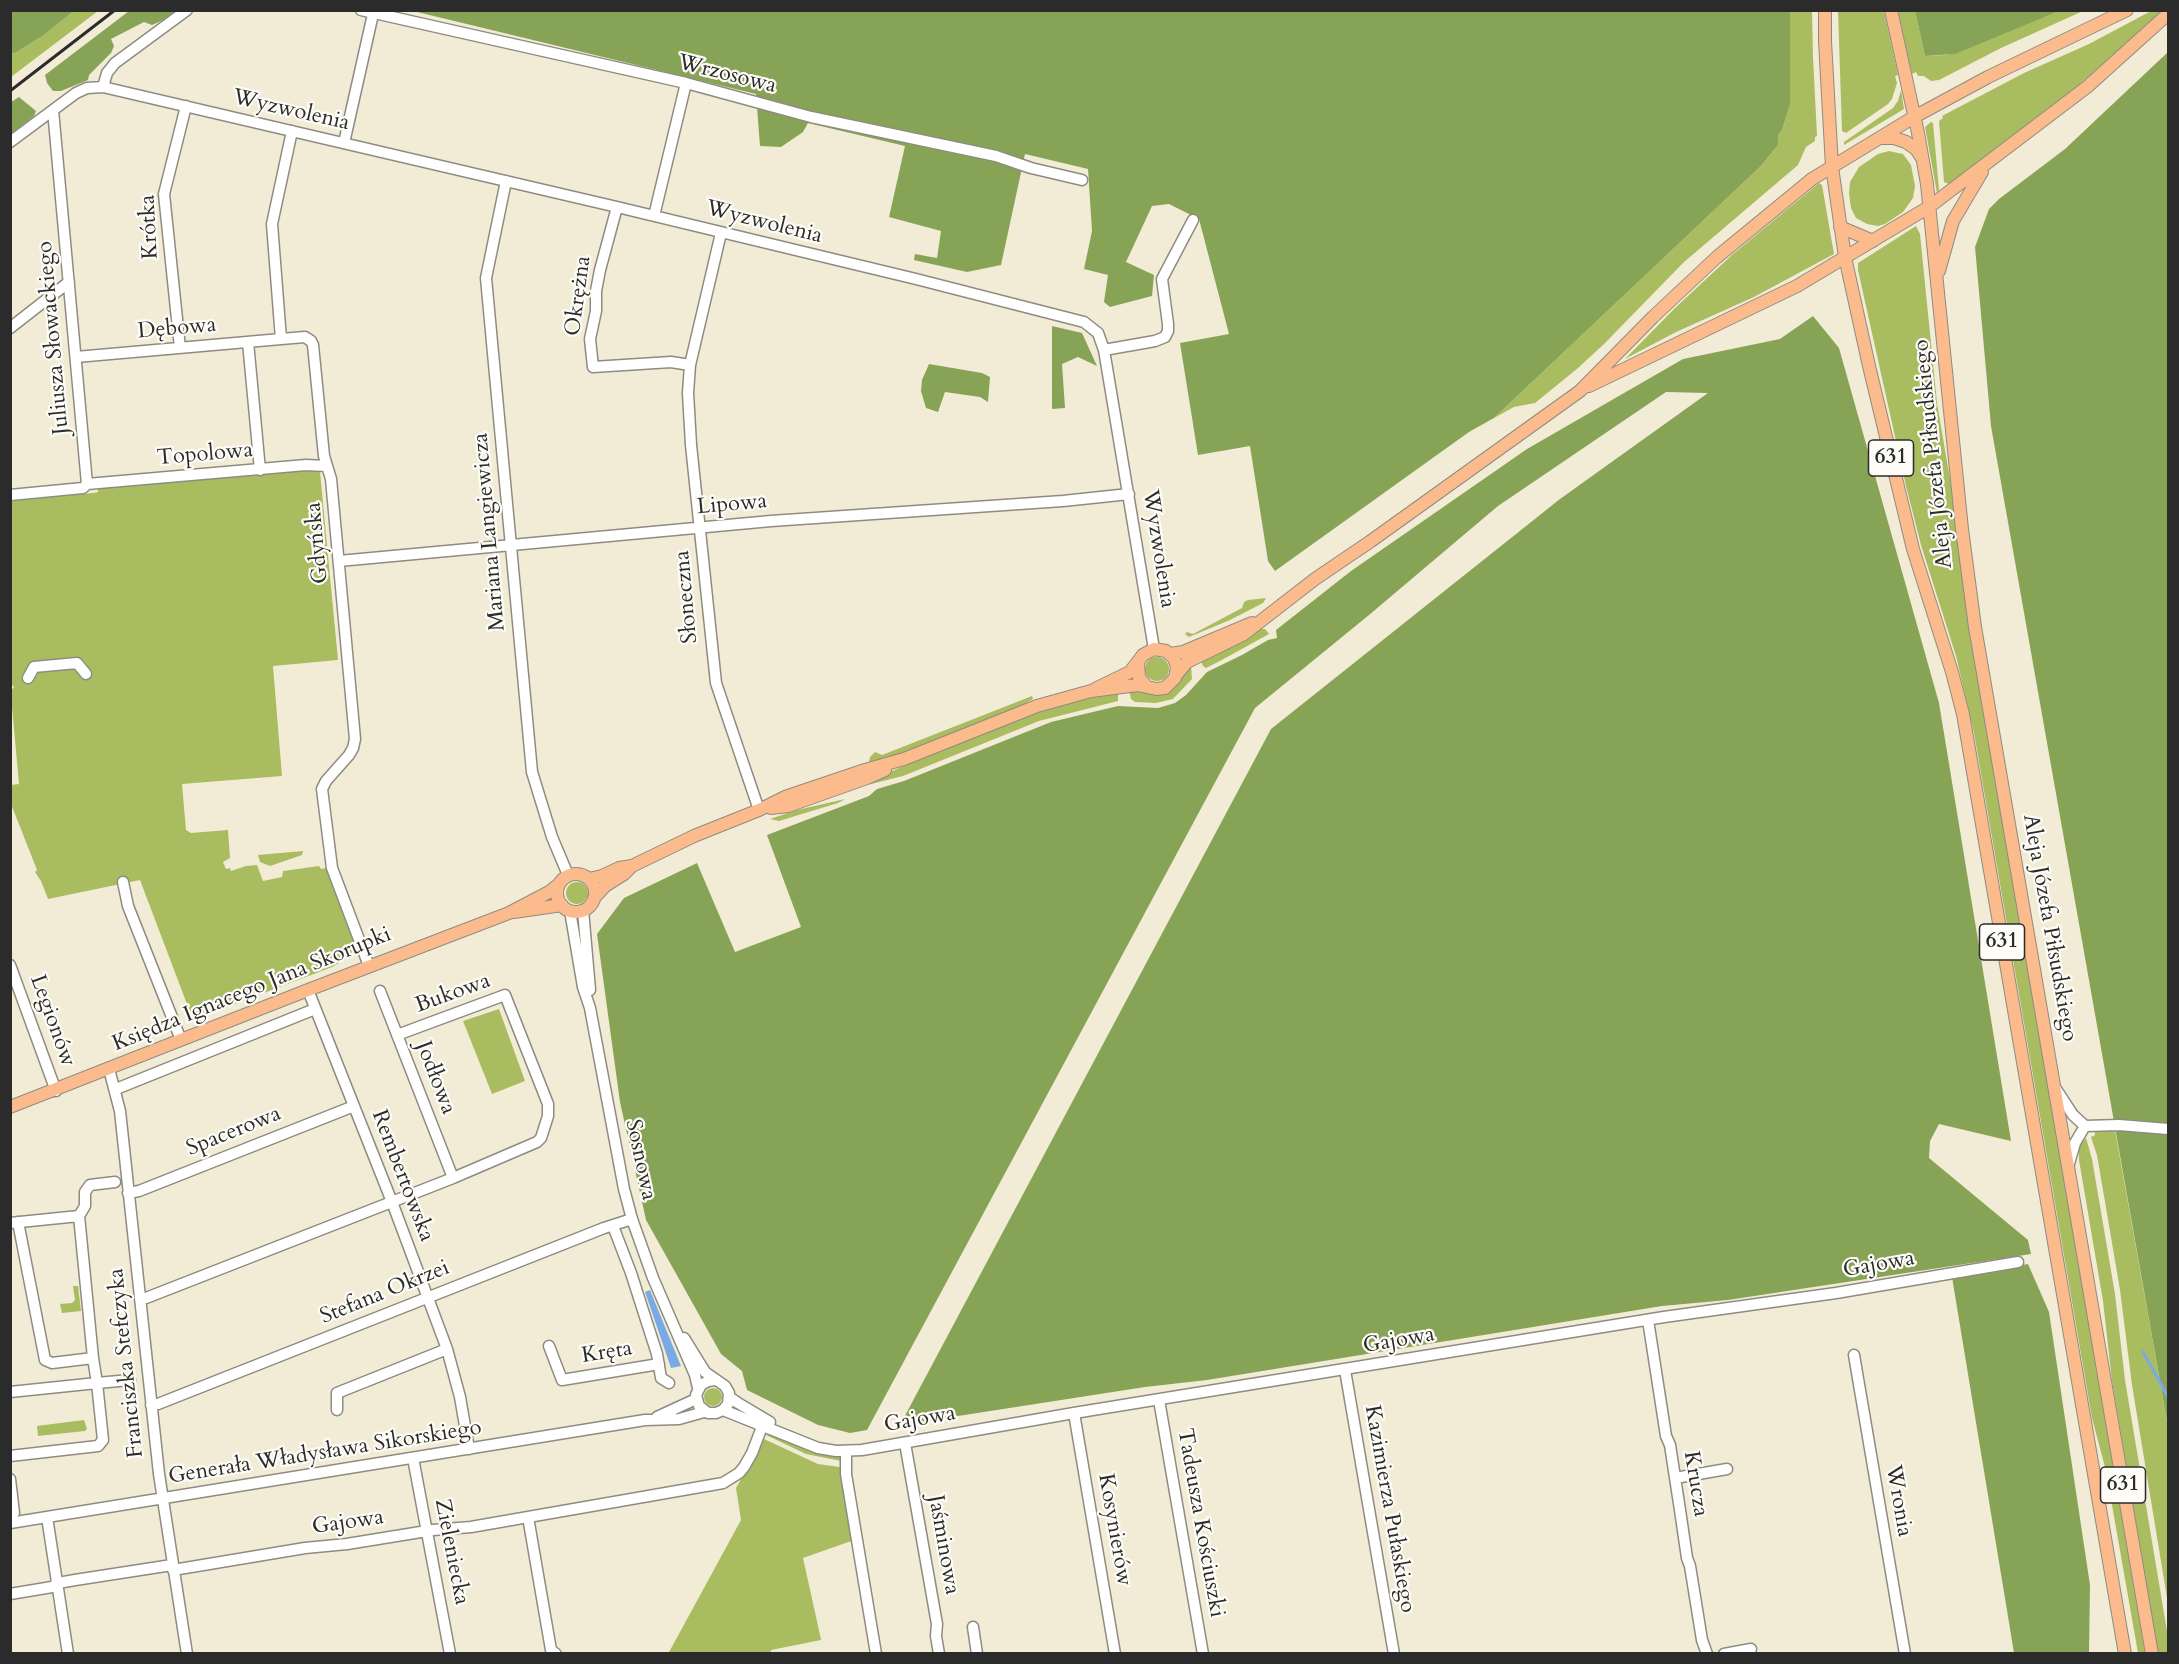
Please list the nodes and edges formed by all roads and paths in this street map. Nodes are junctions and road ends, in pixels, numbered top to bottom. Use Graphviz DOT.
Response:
graph roads {
  1 [pos="187,10"];
  2 [pos="362,10"];
  3 [pos="1825,10"];
  4 [pos="1891,10"];
  5 [pos="2127,10"];
  6 [pos="373,14"];
  7 [pos="2169,14"];
  8 [pos="686,83"];
  9 [pos="103,87"];
  10 [pos="186,106"];
  11 [pos="53,110"];
  12 [pos="1914,117"];
  13 [pos="292,131"];
  14 [pos="1879,138"];
  15 [pos="10,142"];
  16 [pos="344,143"];
  17 [pos="2007,149"];
  18 [pos="1923,159"];
  19 [pos="1832,167"];
  20 [pos="1083,180"];
  21 [pos="506,181"];
  22 [pos="617,207"];
  23 [pos="1929,207"];
  24 [pos="654,216"];
  25 [pos="1194,220"];
  26 [pos="1840,227"];
  27 [pos="721,233"];
  28 [pos="1873,241"];
  29 [pos="1845,258"];
  30 [pos="69,282"];
  31 [pos="1938,293"];
  32 [pos="10,328"];
  33 [pos="281,339"];
  34 [pos="248,342"];
  35 [pos="180,348"];
  36 [pos="1104,350"];
  37 [pos="76,357"];
  38 [pos="690,364"];
  39 [pos="1580,391"];
  40 [pos="326,466"];
  41 [pos="260,470"];
  42 [pos="87,484"];
  43 [pos="1129,494"];
  44 [pos="10,495"];
  45 [pos="700,528"];
  46 [pos="511,545"];
  47 [pos="339,561"];
  48 [pos="1264,618"];
  49 [pos="1154,649"];
  50 [pos="1170,654"];
  51 [pos="1138,662"];
  52 [pos="86,674"];
  53 [pos="1177,674"];
  54 [pos="27,678"];
  55 [pos="1147,687"];
  56 [pos="1091,691"];
  57 [pos="759,810"];
  58 [pos="632,866"];
  59 [pos="568,875"];
  60 [pos="589,879"];
  61 [pos="123,882"];
  62 [pos="558,885"];
  63 [pos="594,898"];
  64 [pos="566,908"];
  65 [pos="583,910"];
  66 [pos="509,913"];
  67 [pos="10,965"];
  68 [pos="369,966"];
  69 [pos="308,990"];
  70 [pos="380,991"];
  71 [pos="590,1008"];
  72 [pos="315,1009"];
  73 [pos="397,1035"];
  74 [pos="181,1040"];
  75 [pos="110,1069"];
  76 [pos="2055,1088"];
  77 [pos="116,1089"];
  78 [pos="56,1091"];
  79 [pos="354,1106"];
  80 [pos="10,1107"];
  81 [pos="2085,1126"];
  82 [pos="2169,1130"];
  83 [pos="2068,1167"];
  84 [pos="453,1178"];
  85 [pos="115,1182"];
  86 [pos="128,1193"];
  87 [pos="392,1202"];
  88 [pos="79,1216"];
  89 [pos="632,1219"];
  90 [pos="14,1223"];
  91 [pos="613,1226"];
  92 [pos="2018,1262"];
  93 [pos="428,1297"];
  94 [pos="140,1299"];
  95 [pos="669,1315"];
  96 [pos="1648,1320"];
  97 [pos="549,1346"];
  98 [pos="447,1349"];
  99 [pos="1854,1355"];
  100 [pos="93,1358"];
  101 [pos="659,1364"];
  102 [pos="1345,1370"];
  103 [pos="130,1380"];
  104 [pos="716,1380"];
  105 [pos="97,1383"];
  106 [pos="669,1383"];
  107 [pos="698,1388"];
  108 [pos="10,1392"];
  109 [pos="729,1396"];
  110 [pos="696,1399"];
  111 [pos="1159,1400"];
  112 [pos="152,1405"];
  113 [pos="337,1410"];
  114 [pos="723,1410"];
  115 [pos="704,1412"];
  116 [pos="1074,1413"];
  117 [pos="645,1420"];
  118 [pos="764,1423"];
  119 [pos="906,1443"];
  120 [pos="470,1449"];
  121 [pos="846,1451"];
  122 [pos="10,1456"];
  123 [pos="413,1458"];
  124 [pos="1726,1469"];
  125 [pos="1675,1478"];
  126 [pos="10,1479"];
  127 [pos="162,1499"];
  128 [pos="12,1502"];
  129 [pos="47,1517"];
  130 [pos="528,1517"];
  131 [pos="12,1518"];
  132 [pos="427,1531"];
  133 [pos="172,1568"];
  134 [pos="58,1583"];
  135 [pos="10,1594"];
  136 [pos="973,1627"];
  137 [pos="1751,1649"];
  138 [pos="68,1653"];
  139 [pos="187,1653"];
  140 [pos="450,1653"];
  141 [pos="556,1653"];
  142 [pos="876,1653"];
  143 [pos="939,1653"];
  144 [pos="977,1653"];
  145 [pos="1115,1653"];
  146 [pos="1203,1653"];
  147 [pos="1394,1653"];
  148 [pos="1707,1653"];
  149 [pos="1724,1653"];
  150 [pos="1905,1653"];
  151 [pos="2125,1653"];
  152 [pos="2152,1653"];
  1 -- 9 [label="street"];
  2 -- 6 [label="street, Wrzosowa"];
  3 -- 19 [label="main road, 631"];
  4 -- 12 [label="main road, 631"];
  5 -- 12 [label="main road"];
  6 -- 8 [label="street, Wrzosowa"];
  6 -- 16 [label="street"];
  7 -- 17 [label="main road"];
  8 -- 20 [label="street, Wrzosowa"];
  8 -- 24 [label="street"];
  9 -- 10 [label="street, Wyzwolenia"];
  9 -- 11 [label="street"];
  10 -- 13 [label="street, Wyzwolenia"];
  10 -- 35 [label="street, Krótka"];
  11 -- 15 [label="street"];
  11 -- 30 [label="street, Juliusza Słowackiego"];
  12 -- 14 [label="main road"];
  12 -- 18 [label="main road, 631"];
  13 -- 16 [label="street, Wyzwolenia"];
  13 -- 33 [label="street"];
  14 -- 18 [label="main road"];
  14 -- 19 [label="main road"];
  16 -- 21 [label="street, Wyzwolenia"];
  17 -- 23 [label="main road"];
  17 -- 31 [label="main road"];
  18 -- 23 [label="main road, 631"];
  19 -- 26 [label="main road, 631"];
  19 -- 39 [label="main road"];
  21 -- 22 [label="street, Wyzwolenia"];
  21 -- 46 [label="street, Mariana Langiewicza"];
  22 -- 24 [label="street, Wyzwolenia"];
  22 -- 38 [label="street, Okrężna"];
  23 -- 28 [label="main road"];
  23 -- 31 [label="main road, Aleja Józefa Piłsudskiego / 631"];
  24 -- 27 [label="street, Wyzwolenia"];
  25 -- 36 [label="street"];
  26 -- 28 [label="main road"];
  26 -- 29 [label="main road, 631"];
  27 -- 36 [label="street, Wyzwolenia"];
  27 -- 38 [label="street, Słoneczna"];
  28 -- 29 [label="main road"];
  29 -- 39 [label="main road"];
  29 -- 151 [label="main road, Aleja Józefa Piłsudskiego / 631"];
  30 -- 32 [label="street"];
  30 -- 37 [label="street, Juliusza Słowackiego"];
  31 -- 76 [label="main road, Aleja Józefa Piłsudskiego / 631"];
  33 -- 34 [label="street, Dębowa"];
  33 -- 40 [label="street, Gdyńska"];
  34 -- 35 [label="street, Dębowa"];
  34 -- 41 [label="street"];
  35 -- 37 [label="street, Dębowa"];
  36 -- 43 [label="street, Wyzwolenia"];
  37 -- 42 [label="street, Juliusza Słowackiego"];
  38 -- 45 [label="street, Słoneczna"];
  39 -- 48 [label="main road"];
  40 -- 41 [label="street, Topolowa"];
  40 -- 47 [label="street, Gdyńska"];
  41 -- 42 [label="street, Topolowa"];
  42 -- 44 [label="street"];
  43 -- 45 [label="street, Lipowa"];
  43 -- 49 [label="street, Wyzwolenia"];
  45 -- 46 [label="street, Lipowa"];
  45 -- 57 [label="street, Słoneczna"];
  46 -- 47 [label="street, Lipowa"];
  46 -- 59 [label="street, Mariana Langiewicza"];
  47 -- 68 [label="street, Gdyńska"];
  48 -- 50 [label="main road"];
  48 -- 53 [label="main road"];
  49 -- 50 [label="main road"];
  49 -- 51 [label="main road"];
  50 -- 53 [label="main road"];
  51 -- 55 [label="main road"];
  51 -- 56 [label="main road"];
  52 -- 54 [label="street"];
  53 -- 55 [label="main road"];
  55 -- 56 [label="main road"];
  56 -- 57 [label="main road"];
  57 -- 58 [label="main road"];
  58 -- 60 [label="main road"];
  58 -- 63 [label="main road"];
  59 -- 60 [label="main road"];
  59 -- 62 [label="main road"];
  60 -- 63 [label="main road"];
  61 -- 74 [label="street"];
  62 -- 64 [label="main road"];
  62 -- 66 [label="main road, Księdza Ignacego Jana Skorupki"];
  63 -- 65 [label="main road"];
  64 -- 65 [label="main road"];
  64 -- 66 [label="main road, Księdza Ignacego Jana Skorupki"];
  64 -- 71 [label="street, Sosnowa"];
  65 -- 71 [label="street, Sosnowa"];
  66 -- 68 [label="main road, Księdza Ignacego Jana Skorupki"];
  67 -- 78 [label="street, Legionów"];
  68 -- 69 [label="main road, Księdza Ignacego Jana Skorupki"];
  69 -- 72 [label="street, Rembertowska"];
  69 -- 74 [label="main road, Księdza Ignacego Jana Skorupki"];
  70 -- 73 [label="street, Jodłowa"];
  71 -- 89 [label="street, Sosnowa"];
  72 -- 77 [label="street, Księdza Ignacego Jana Skorupki"];
  72 -- 79 [label="street, Rembertowska"];
  73 -- 84 [label="street, Jodłowa"];
  73 -- 84 [label="street, Bukowa"];
  74 -- 75 [label="main road, Księdza Ignacego Jana Skorupki"];
  75 -- 77 [label="street, Franciszka Stefczyka"];
  75 -- 78 [label="main road, Księdza Ignacego Jana Skorupki"];
  76 -- 81 [label="street"];
  76 -- 83 [label="main road, Aleja Józefa Piłsudskiego / 631"];
  77 -- 86 [label="street, Franciszka Stefczyka"];
  78 -- 80 [label="main road, Księdza Ignacego Jana Skorupki"];
  79 -- 86 [label="street, Spacerowa"];
  79 -- 87 [label="street, Rembertowska"];
  81 -- 82 [label="street"];
  81 -- 83 [label="street"];
  83 -- 152 [label="main road, Aleja Józefa Piłsudskiego / 631"];
  84 -- 87 [label="street"];
  85 -- 88 [label="street"];
  86 -- 94 [label="street, Franciszka Stefczyka"];
  87 -- 93 [label="street, Rembertowska"];
  87 -- 94 [label="street"];
  88 -- 90 [label="street"];
  88 -- 100 [label="street"];
  89 -- 91 [label="street, Stefana Okrzei"];
  89 -- 95 [label="street, Sosnowa"];
  90 -- 100 [label="street"];
  91 -- 93 [label="street, Stefana Okrzei"];
  91 -- 101 [label="street, Sosnowa"];
  92 -- 96 [label="street, Gajowa"];
  93 -- 98 [label="street, Rembertowska"];
  93 -- 112 [label="street, Stefana Okrzei"];
  94 -- 112 [label="street, Franciszka Stefczyka"];
  95 -- 104 [label="street, Sosnowa"];
  95 -- 107 [label="street, Sosnowa"];
  96 -- 102 [label="street, Gajowa"];
  96 -- 125 [label="street, Krucza"];
  97 -- 101 [label="street, Kręta"];
  98 -- 113 [label="street"];
  98 -- 120 [label="street, Rembertowska"];
  99 -- 150 [label="street, Wronia"];
  100 -- 105 [label="street"];
  101 -- 106 [label="street, Sosnowa"];
  102 -- 111 [label="street, Gajowa"];
  102 -- 147 [label="street, Kazimierza Pułaskiego"];
  103 -- 105 [label="street"];
  104 -- 107 [label="street"];
  104 -- 109 [label="street"];
  105 -- 108 [label="street"];
  105 -- 122 [label="street"];
  107 -- 110 [label="street"];
  109 -- 114 [label="street"];
  109 -- 118 [label="street, Gajowa"];
  110 -- 115 [label="street"];
  110 -- 117 [label="street, Generała Władysława Sikorskiego"];
  111 -- 116 [label="street, Gajowa"];
  111 -- 146 [label="street, Tadeusza Kościuszki"];
  112 -- 127 [label="street, Franciszka Stefczyka"];
  114 -- 115 [label="street"];
  114 -- 118 [label="street, Gajowa"];
  115 -- 117 [label="street, Generała Władysława Sikorskiego"];
  116 -- 119 [label="street, Gajowa"];
  116 -- 145 [label="street, Kosynierów"];
  117 -- 120 [label="street, Generała Władysława Sikorskiego"];
  118 -- 121 [label="street, Gajowa"];
  118 -- 130 [label="street, Gajowa"];
  119 -- 121 [label="street, Gajowa"];
  119 -- 143 [label="street, Jaśminowa"];
  120 -- 123 [label="street, Generała Władysława Sikorskiego"];
  121 -- 142 [label="street"];
  123 -- 127 [label="street, Generała Władysława Sikorskiego"];
  123 -- 132 [label="street, Zieleniecka"];
  124 -- 125 [label="street"];
  125 -- 148 [label="street, Krucza"];
  126 -- 128 [label="street"];
  127 -- 129 [label="street, Generała Władysława Sikorskiego"];
  127 -- 133 [label="street, Franciszka Stefczyka"];
  128 -- 131 [label="street"];
  129 -- 131 [label="street, Generała Władysława Sikorskiego"];
  129 -- 134 [label="street"];
  130 -- 132 [label="street, Gajowa"];
  130 -- 141 [label="street"];
  132 -- 133 [label="street, Gajowa"];
  132 -- 140 [label="street, Zieleniecka"];
  133 -- 134 [label="street, Gajowa"];
  133 -- 139 [label="street, Franciszka Stefczyka"];
  134 -- 135 [label="street, Gajowa"];
  134 -- 138 [label="street"];
  136 -- 144 [label="street"];
  137 -- 149 [label="street"];
}
